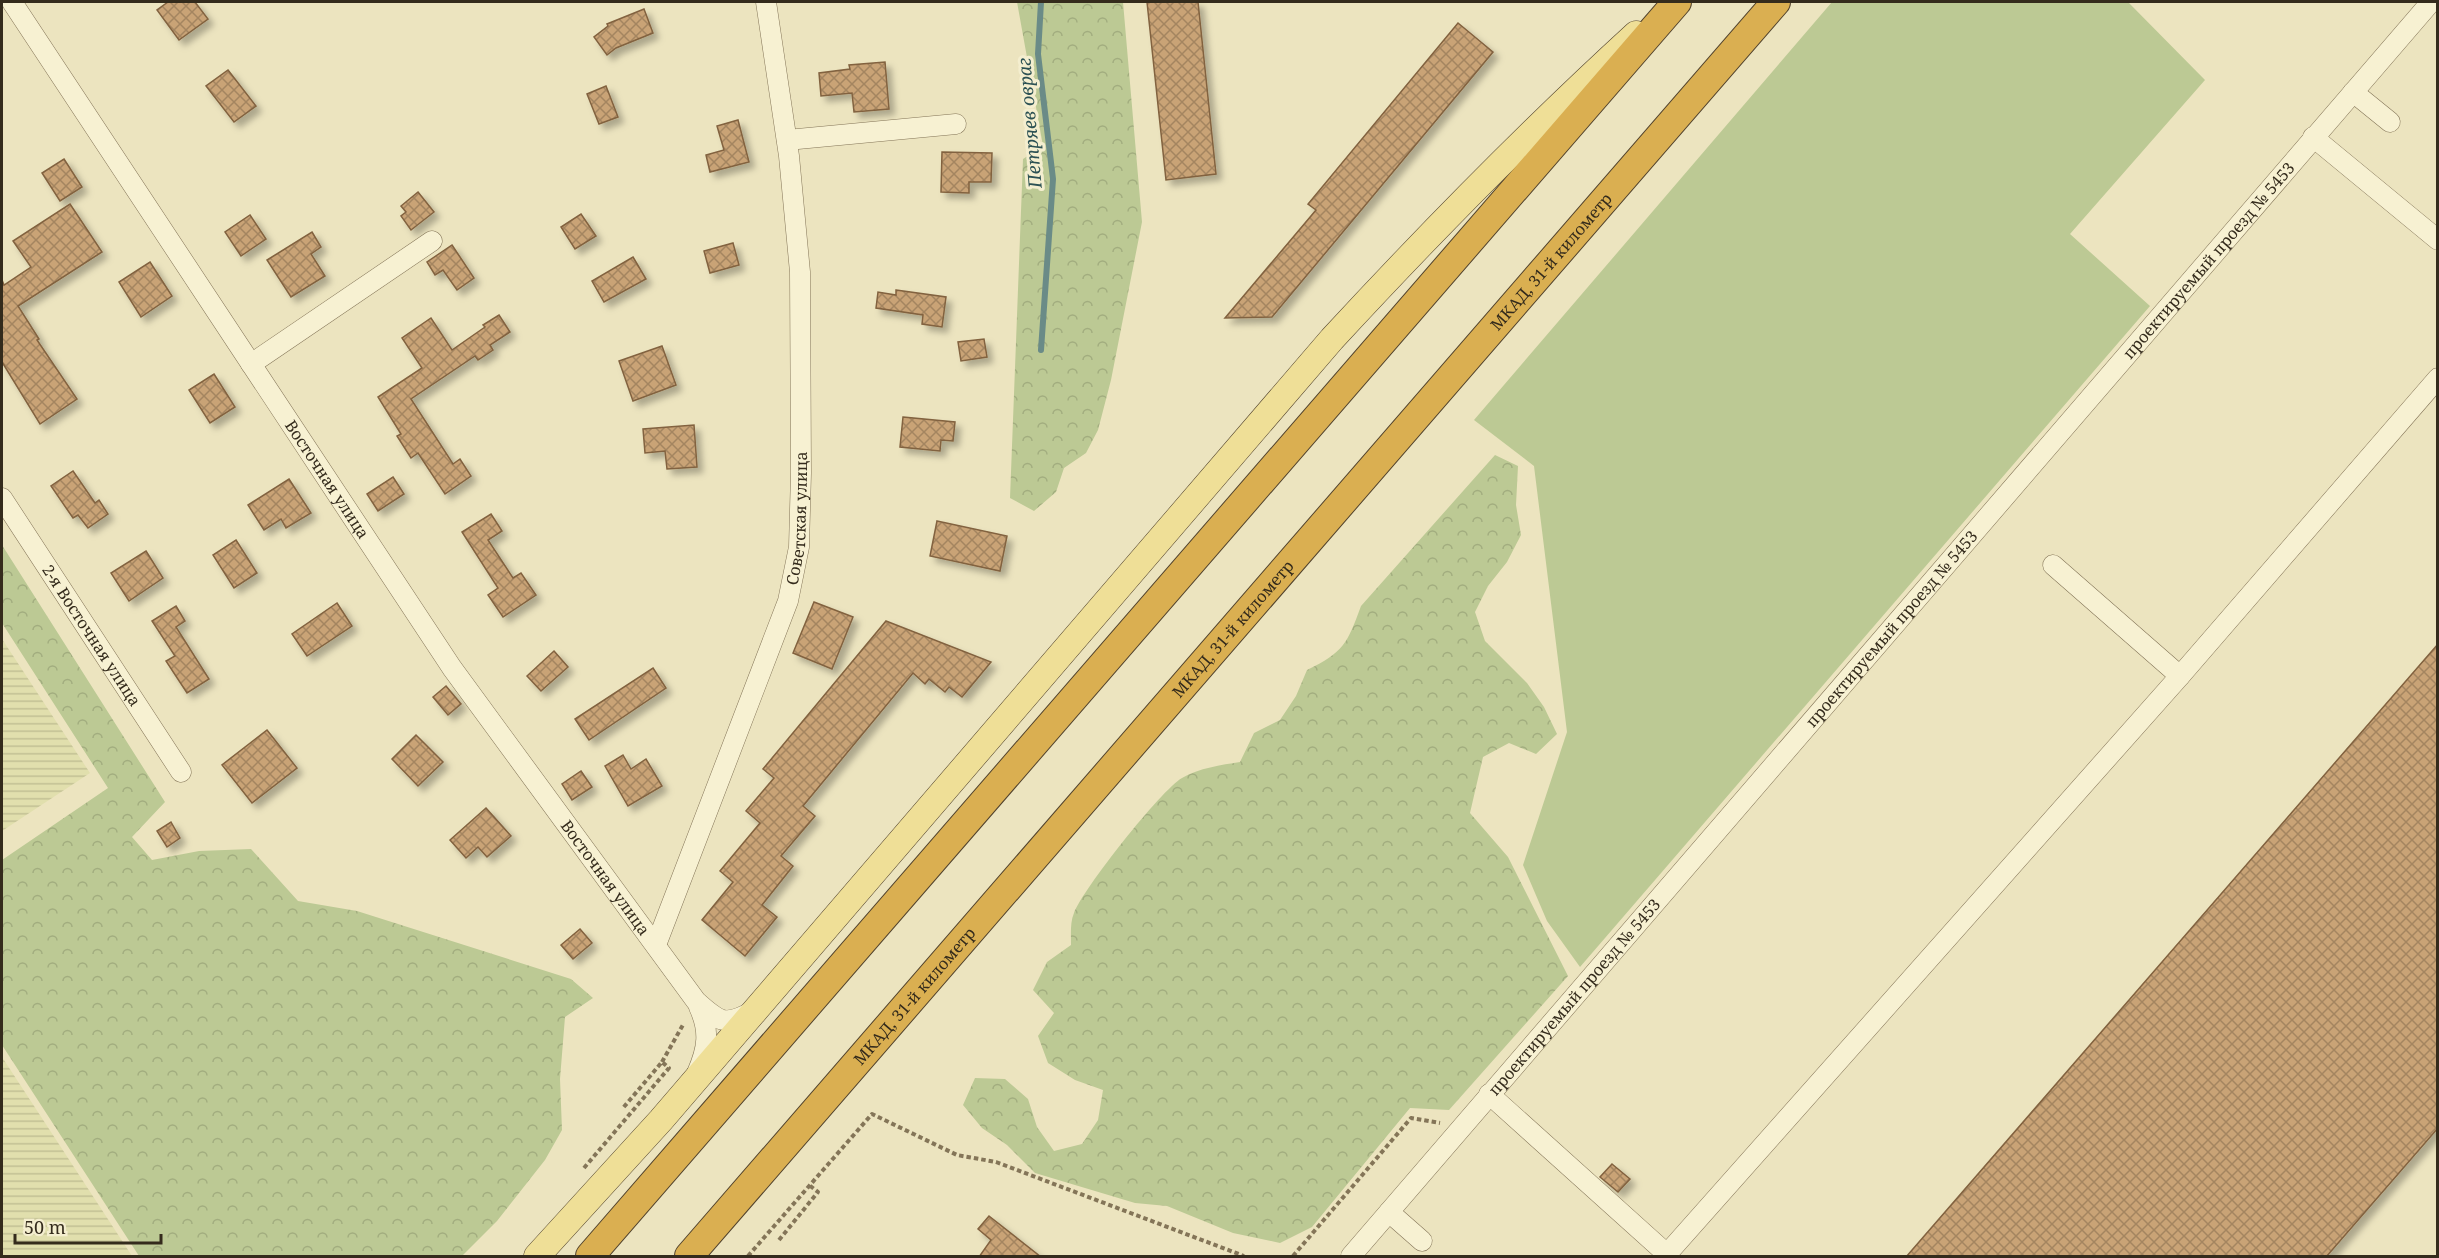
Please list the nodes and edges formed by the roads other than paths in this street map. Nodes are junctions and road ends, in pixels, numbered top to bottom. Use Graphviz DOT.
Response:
graph roads {
  1 [pos="12,2"];
  2 [pos="766,2"];
  3 [pos="1671,2"];
  4 [pos="1677,2"];
  5 [pos="1776,2"];
  6 [pos="2432,2"];
  7 [pos="2353,92"];
  8 [pos="2390,122"];
  9 [pos="956,124"];
  10 [pos="2313,137"];
  11 [pos="787,140"];
  12 [pos="2438,240"];
  13 [pos="432,241"];
  14 [pos="251,364"];
  15 [pos="2438,378"];
  16 [pos="2,498"];
  17 [pos="2053,566"];
  18 [pos="2180,676"];
  19 [pos="181,772"];
  20 [pos="656,945"];
  21 [pos="696,1001"];
  22 [pos="754,1010"];
  23 [pos="693,1083"];
  24 [pos="1489,1094"];
  25 [pos="1389,1212"];
  26 [pos="1422,1241"];
  27 [pos="698,1254"];
  28 [pos="1668,1255"];
  29 [pos="537,1257"];
  30 [pos="590,1257"];
  31 [pos="1352,1257"];
  1 -- 14 [label="street, Восточная улица"];
  2 -- 11 [label="street, Советская улица"];
  3 -- 22 [label="main road"];
  4 -- 30 [label="highway"];
  5 -- 27 [label="highway, МКАД, 31-й километр"];
  6 -- 7 [label="street, проектируемый проезд № 5453"];
  7 -- 8 [label="street"];
  7 -- 10 [label="street, проектируемый проезд № 5453"];
  9 -- 11 [label="street"];
  10 -- 12 [label="street"];
  10 -- 24 [label="street, проектируемый проезд № 5453"];
  11 -- 20 [label="street, Советская улица"];
  13 -- 14 [label="street"];
  14 -- 20 [label="street, Восточная улица"];
  15 -- 18 [label="street"];
  16 -- 19 [label="street, 2-я Восточная улица"];
  17 -- 18 [label="street"];
  18 -- 28 [label="street"];
  20 -- 21 [label="street"];
  21 -- 22 [label="street"];
  21 -- 23 [label="street"];
  22 -- 23 [label="main road"];
  23 -- 29 [label="main road"];
  24 -- 25 [label="street, проектируемый проезд № 5453"];
  24 -- 28 [label="street"];
  25 -- 26 [label="street"];
  25 -- 31 [label="street, проектируемый проезд № 5453"];
}
